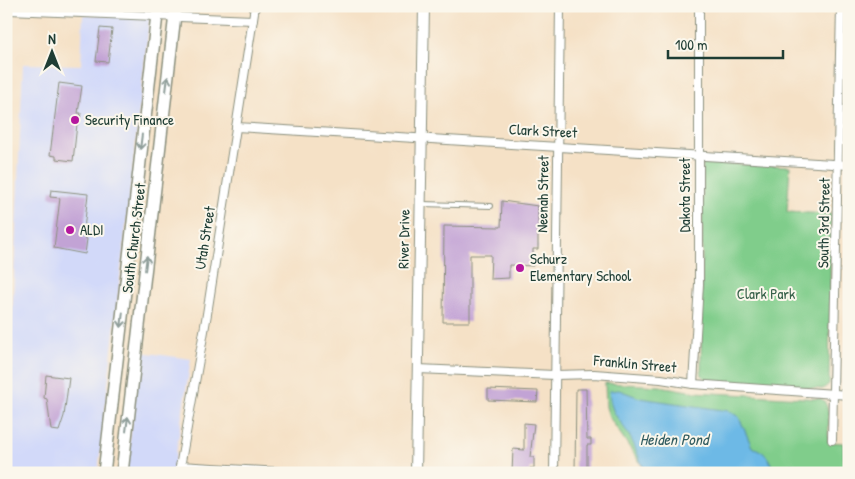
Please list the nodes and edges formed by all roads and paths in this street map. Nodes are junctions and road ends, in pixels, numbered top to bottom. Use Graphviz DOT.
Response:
graph roads {
  1 [pos="6,6"];
  2 [pos="255,6"];
  3 [pos="424,6"];
  4 [pos="560,6"];
  5 [pos="699,6"];
  6 [pos="841,6"];
  7 [pos="122,10"];
  8 [pos="157,10"];
  9 [pos="176,11"];
  10 [pos="253,20"];
  11 [pos="236,127"];
  12 [pos="420,138"];
  13 [pos="558,146"];
  14 [pos="698,155"];
  15 [pos="839,165"];
  16 [pos="849,165"];
  17 [pos="420,204"];
  18 [pos="491,206"];
  19 [pos="418,369"];
  20 [pos="555,375"];
  21 [pos="694,384"];
  22 [pos="834,394"];
  23 [pos="849,395"];
  24 [pos="832,440"];
  25 [pos="180,470"];
  26 [pos="104,473"];
  27 [pos="122,473"];
  28 [pos="297,473"];
  29 [pos="416,473"];
  30 [pos="554,473"];
  1 -- 7 [label="street"];
  2 -- 10 [label="street, Utah Street"];
  3 -- 12 [label="street, River Drive"];
  4 -- 13 [label="street, Neenah Street"];
  5 -- 14 [label="street, Dakota Street"];
  6 -- 15 [label="street, South 3rd Street"];
  7 -- 8 [label="street"];
  8 -- 9 [label="street"];
  8 -- 26 [label="main road, South Church Street, one-way"];
  9 -- 10 [label="street"];
  27 -- 9 [label="main road, South Church Street, one-way"];
  10 -- 11 [label="street, Utah Street"];
  11 -- 12 [label="street, Clark Street"];
  11 -- 25 [label="street, Utah Street"];
  12 -- 13 [label="street, Clark Street"];
  12 -- 17 [label="street, River Drive"];
  13 -- 14 [label="street, Clark Street"];
  13 -- 20 [label="street, Neenah Street"];
  14 -- 15 [label="street, Clark Street"];
  14 -- 21 [label="street, Dakota Street"];
  15 -- 16 [label="street, Clark Street"];
  15 -- 22 [label="street, South 3rd Street"];
  17 -- 18 [label="lane"];
  17 -- 19 [label="street, River Drive"];
  19 -- 20 [label="street, Franklin Street"];
  19 -- 29 [label="street, River Drive"];
  20 -- 21 [label="street, Franklin Street"];
  20 -- 30 [label="street, Neenah Street"];
  21 -- 22 [label="street, Franklin Street"];
  22 -- 23 [label="street, Franklin Street"];
  22 -- 24 [label="street, South 3rd Street"];
  25 -- 28 [label="street"];
}
